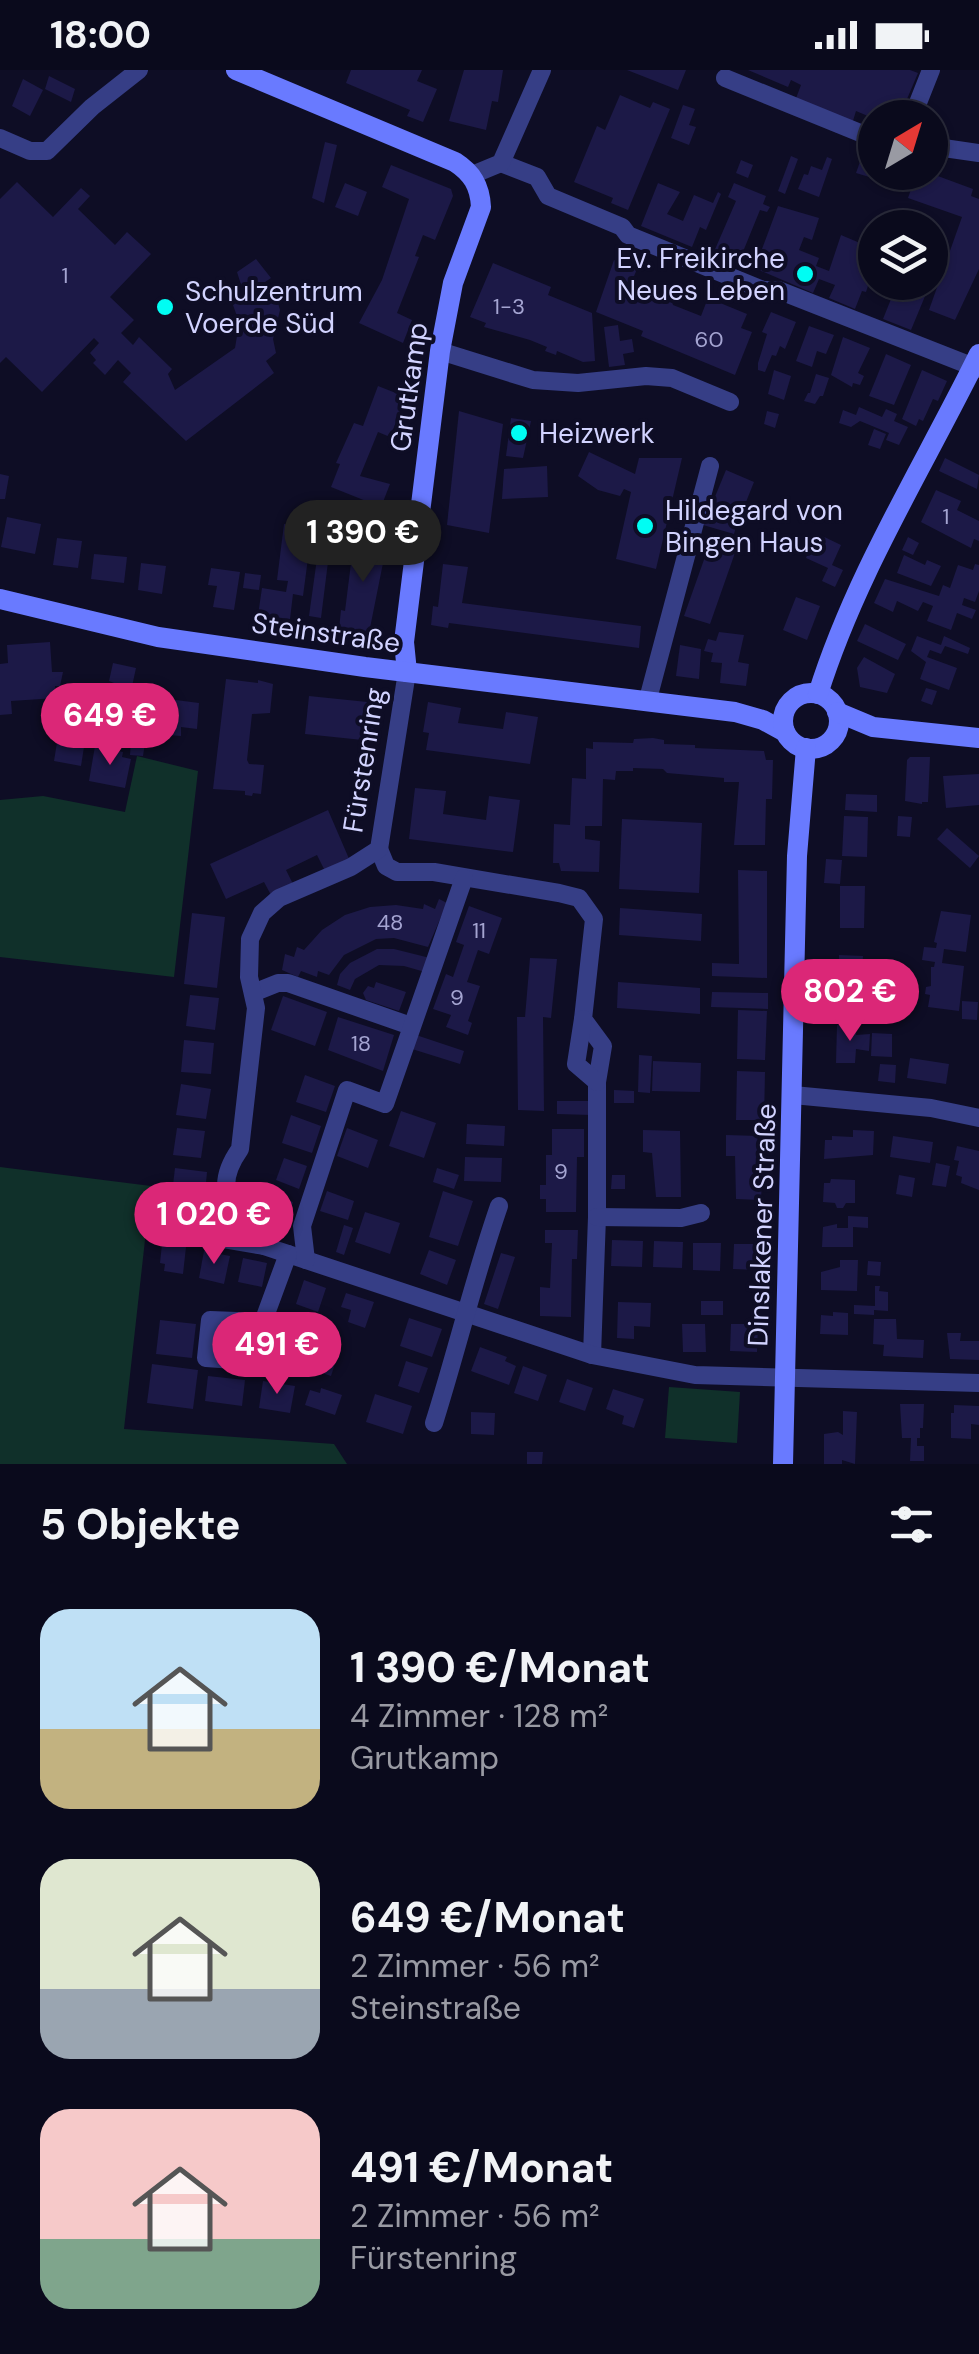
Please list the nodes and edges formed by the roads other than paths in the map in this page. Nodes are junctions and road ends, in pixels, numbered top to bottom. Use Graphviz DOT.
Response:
graph roads {
  1 [pos="119,70"];
  2 [pos="139,70"];
  3 [pos="236,70"];
  4 [pos="542,70"];
  5 [pos="931,70"];
  6 [pos="725,78"];
  7 [pos="919,100"];
  8 [pos="92,107"];
  9 [pos="858,132"];
  10 [pos="0,138"];
  11 [pos="948,149"];
  12 [pos="979,153"];
  13 [pos="501,163"];
  14 [pos="472,175"];
  15 [pos="440,351"];
  16 [pos="977,364"];
  17 [pos="730,402"];
  18 [pos="710,466"];
  19 [pos="0,599"];
  20 [pos="407,672"];
  21 [pos="818,694"];
  22 [pos="648,699"];
  23 [pos="787,706"];
  24 [pos="736,712"];
  25 [pos="837,712"];
  26 [pos="873,727"];
  27 [pos="785,732"];
  28 [pos="979,738"];
  29 [pos="830,740"];
  30 [pos="806,748"];
  31 [pos="379,849"];
  32 [pos="464,878"];
  33 [pos="253,994"];
  34 [pos="411,1026"];
  35 [pos="793,1095"];
  36 [pos="979,1118"];
  37 [pos="499,1206"];
  38 [pos="701,1212"];
  39 [pos="597,1217"];
  40 [pos="146,1226"];
  41 [pos="264,1246"];
  42 [pos="297,1257"];
  43 [pos="468,1314"];
  44 [pos="262,1322"];
  45 [pos="592,1355"];
  46 [pos="785,1378"];
  47 [pos="979,1383"];
  48 [pos="434,1423"];
  49 [pos="783,1464"];
  1 -- 8 [label="street"];
  2 -- 8 [label="street"];
  3 -- 14 [label="street"];
  4 -- 13 [label="street"];
  5 -- 7 [label="street"];
  6 -- 9 [label="street"];
  8 -- 10 [label="street"];
  11 -- 12 [label="street"];
  13 -- 14 [label="street"];
  13 -- 16 [label="street"];
  14 -- 15 [label="street, Grutkamp"];
  15 -- 17 [label="street"];
  15 -- 20 [label="street, Grutkamp"];
  16 -- 21 [label="street"];
  18 -- 22 [label="street"];
  19 -- 20 [label="street, Steinstraße"];
  20 -- 22 [label="street, Steinstraße"];
  20 -- 31 [label="street, Fürstenring"];
  21 -- 23 [label="street"];
  21 -- 25 [label="street"];
  22 -- 24 [label="street, Steinstraße"];
  23 -- 24 [label="street, Steinstraße"];
  23 -- 27 [label="street"];
  24 -- 27 [label="street, Steinstraße"];
  25 -- 26 [label="street"];
  25 -- 29 [label="street"];
  26 -- 28 [label="street"];
  26 -- 29 [label="street"];
  27 -- 30 [label="street"];
  29 -- 30 [label="street"];
  30 -- 35 [label="street, Dinslakener Straße"];
  31 -- 32 [label="street"];
  31 -- 33 [label="street, Fürstenring"];
  32 -- 34 [label="street"];
  32 -- 39 [label="street"];
  33 -- 34 [label="street"];
  33 -- 41 [label="street, Fürstenring"];
  34 -- 42 [label="street"];
  35 -- 36 [label="street"];
  35 -- 46 [label="street, Dinslakener Straße"];
  37 -- 43 [label="street"];
  38 -- 39 [label="street"];
  39 -- 45 [label="street"];
  40 -- 41 [label="street"];
  41 -- 42 [label="street"];
  42 -- 43 [label="street"];
  42 -- 44 [label="street"];
  43 -- 45 [label="street"];
  43 -- 48 [label="street"];
  45 -- 46 [label="street"];
  46 -- 47 [label="street"];
  46 -- 49 [label="street, Dinslakener Straße"];
}
